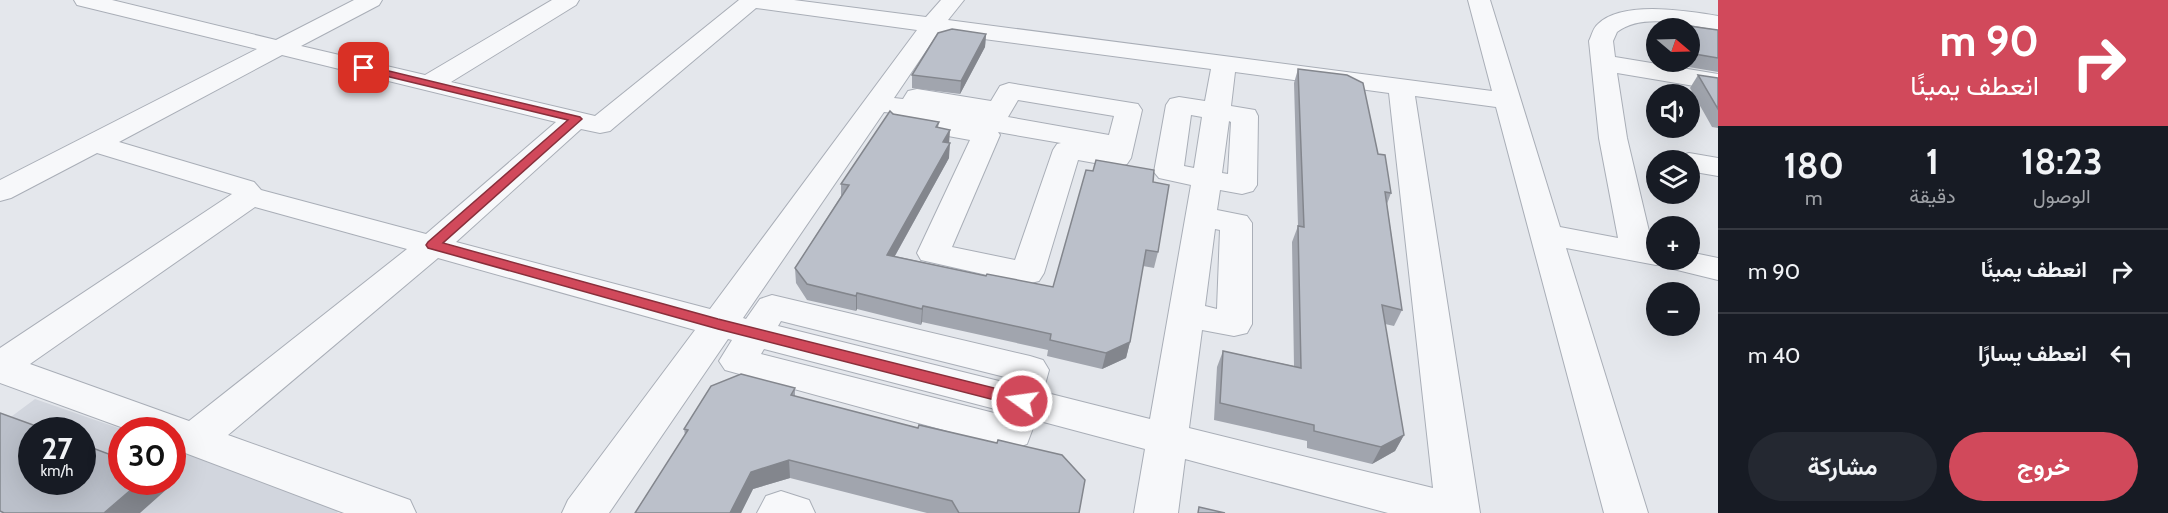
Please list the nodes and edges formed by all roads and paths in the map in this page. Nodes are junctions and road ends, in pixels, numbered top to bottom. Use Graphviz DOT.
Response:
graph roads {
  1 [pos="86,0"];
  2 [pos="371,0"];
  3 [pos="568,0"];
  4 [pos="750,0"];
  5 [pos="953,0"];
  6 [pos="1479,0"];
  7 [pos="1718,23"];
  8 [pos="932,25"];
  9 [pos="278,47"];
  10 [pos="1604,63"];
  11 [pos="1224,64"];
  12 [pos="429,84"];
  13 [pos="1714,86"];
  14 [pos="1401,87"];
  15 [pos="1509,101"];
  16 [pos="877,103"];
  17 [pos="910,108"];
  18 [pos="576,119"];
  19 [pos="93,143"];
  20 [pos="1700,164"];
  21 [pos="1718,167"];
  22 [pos="0,192"];
  23 [pos="250,196"];
  24 [pos="1201,217"];
  25 [pos="1546,234"];
  26 [pos="433,245"];
  27 [pos="1646,250"];
  28 [pos="1646,253"];
  29 [pos="1700,265"];
  30 [pos="1718,269"];
  31 [pos="1186,315"];
  32 [pos="737,329"];
  33 [pos="0,367"];
  34 [pos="136,417"];
  35 [pos="186,429"];
  36 [pos="186,435"];
  37 [pos="1168,438"];
  38 [pos="394,513"];
  39 [pos="584,513"];
  40 [pos="779,513"];
  41 [pos="793,513"];
  42 [pos="1156,513"];
  43 [pos="1458,513"];
  44 [pos="1626,513"];
  1 -- 9 [label="street"];
  2 -- 9 [label="street"];
  3 -- 12 [label="street"];
  4 -- 8 [label="street"];
  4 -- 18 [label="street"];
  5 -- 8 [label="street"];
  6 -- 15 [label="street"];
  7 -- 10 [label="street"];
  8 -- 11 [label="street"];
  8 -- 16 [label="street"];
  9 -- 12 [label="street"];
  9 -- 19 [label="street"];
  10 -- 13 [label="street"];
  10 -- 27 [label="street"];
  11 -- 14 [label="street"];
  11 -- 24 [label="street"];
  12 -- 18 [label="street"];
  14 -- 15 [label="street"];
  14 -- 43 [label="street"];
  15 -- 25 [label="street"];
  16 -- 17 [label="street"];
  16 -- 32 [label="street"];
  17 -- 17 [label="street"];
  18 -- 26 [label="street"];
  19 -- 22 [label="street"];
  19 -- 23 [label="street"];
  20 -- 21 [label="street"];
  23 -- 26 [label="street"];
  23 -- 33 [label="street"];
  24 -- 31 [label="street"];
  24 -- 31 [label="street"];
  25 -- 28 [label="street"];
  25 -- 44 [label="street"];
  26 -- 32 [label="street"];
  26 -- 35 [label="street"];
  29 -- 30 [label="street"];
  31 -- 37 [label="street"];
  32 -- 37 [label="street"];
  32 -- 39 [label="street"];
  33 -- 34 [label="street"];
  36 -- 38 [label="street"];
  37 -- 42 [label="street"];
  37 -- 43 [label="street"];
  40 -- 41 [label="street"];
}
